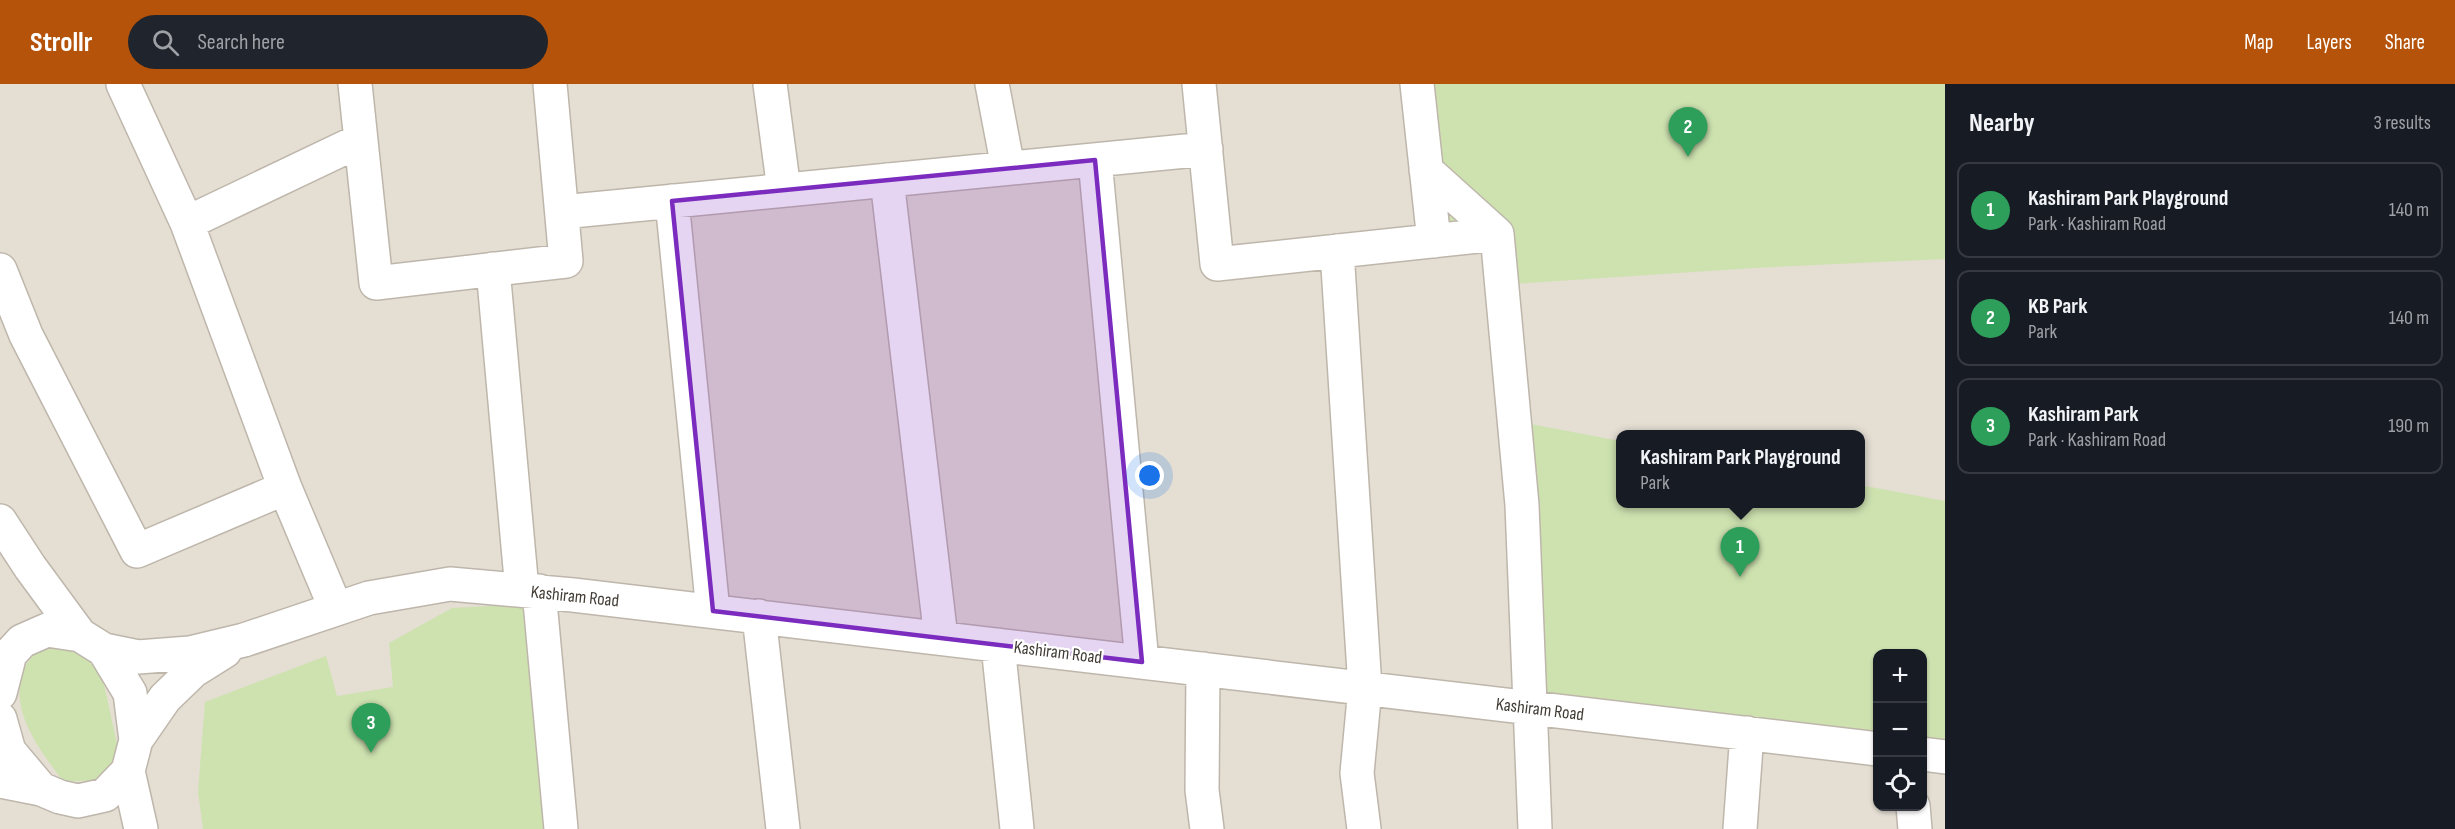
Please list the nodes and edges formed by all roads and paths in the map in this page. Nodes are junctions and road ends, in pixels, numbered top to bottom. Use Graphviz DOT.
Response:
graph roads {
  1 [pos="123,84"];
  2 [pos="355,84"];
  3 [pos="550,84"];
  4 [pos="770,84"];
  5 [pos="992,84"];
  6 [pos="1199,84"];
  7 [pos="1417,84"];
  8 [pos="361,140"];
  9 [pos="1206,148"];
  10 [pos="1095,160"];
  11 [pos="1008,168"];
  12 [pos="1426,170"];
  13 [pos="887,180"];
  14 [pos="784,190"];
  15 [pos="672,201"];
  16 [pos="562,212"];
  17 [pos="188,223"];
  18 [pos="1497,234"];
  19 [pos="1434,241"];
  20 [pos="1336,251"];
  21 [pos="493,269"];
  22 [pos="0,270"];
  23 [pos="285,488"];
  24 [pos="0,521"];
  25 [pos="530,591"];
  26 [pos="336,609"];
  27 [pos="713,611"];
  28 [pos="759,616"];
  29 [pos="941,638"];
  30 [pos="244,640"];
  31 [pos="92,642"];
  32 [pos="998,645"];
  33 [pos="1142,662"];
  34 [pos="3,665"];
  35 [pos="1203,669"];
  36 [pos="1365,688"];
  37 [pos="1532,708"];
  38 [pos="0,719"];
  39 [pos="1747,733"];
  40 [pos="1873,748"];
  41 [pos="132,755"];
  42 [pos="1927,755"];
  43 [pos="1945,757"];
  44 [pos="0,781"];
  45 [pos="51,793"];
  46 [pos="1913,811"];
  47 [pos="81,829"];
  48 [pos="141,829"];
  49 [pos="561,829"];
  50 [pos="783,829"];
  51 [pos="1017,829"];
  52 [pos="1206,829"];
  53 [pos="1364,829"];
  54 [pos="1535,829"];
  55 [pos="1740,829"];
  56 [pos="1915,829"];
  1 -- 17 [label="street"];
  2 -- 8 [label="street"];
  3 -- 16 [label="street"];
  4 -- 14 [label="street"];
  5 -- 11 [label="street"];
  6 -- 9 [label="street"];
  7 -- 12 [label="street"];
  8 -- 17 [label="street"];
  8 -- 21 [label="street"];
  9 -- 10 [label="street"];
  9 -- 20 [label="street"];
  10 -- 11 [label="street"];
  10 -- 33 [label="street"];
  11 -- 13 [label="street"];
  12 -- 18 [label="street"];
  12 -- 19 [label="street"];
  13 -- 14 [label="street"];
  13 -- 29 [label="street"];
  14 -- 15 [label="street"];
  15 -- 16 [label="street"];
  15 -- 27 [label="street"];
  16 -- 21 [label="street"];
  17 -- 23 [label="street"];
  18 -- 19 [label="street"];
  18 -- 37 [label="street"];
  19 -- 20 [label="street"];
  20 -- 36 [label="street"];
  21 -- 25 [label="street"];
  22 -- 23 [label="street"];
  23 -- 26 [label="street"];
  24 -- 31 [label="street"];
  25 -- 26 [label="street, Kashiram Road"];
  25 -- 27 [label="street, Kashiram Road"];
  25 -- 49 [label="street"];
  26 -- 30 [label="street, Kashiram Road"];
  27 -- 28 [label="street, Kashiram Road"];
  28 -- 29 [label="street, Kashiram Road"];
  28 -- 50 [label="street"];
  29 -- 32 [label="street, Kashiram Road"];
  30 -- 31 [label="street, Kashiram Road"];
  30 -- 41 [label="street, Kashiram Road"];
  31 -- 34 [label="street, Kashiram Road"];
  31 -- 41 [label="street"];
  32 -- 33 [label="street, Kashiram Road"];
  32 -- 51 [label="street"];
  33 -- 35 [label="street, Kashiram Road"];
  35 -- 36 [label="street, Kashiram Road"];
  35 -- 52 [label="street"];
  36 -- 37 [label="street, Kashiram Road"];
  36 -- 53 [label="street"];
  37 -- 39 [label="street, Kashiram Road"];
  37 -- 54 [label="street"];
  38 -- 45 [label="street"];
  39 -- 40 [label="street, Kashiram Road"];
  39 -- 55 [label="street"];
  41 -- 45 [label="street, Kashiram Road"];
  41 -- 48 [label="street"];
  42 -- 43 [label="street"];
  44 -- 45 [label="street, Kashiram Road"];
  45 -- 47 [label="street"];
  46 -- 56 [label="street"];
}
